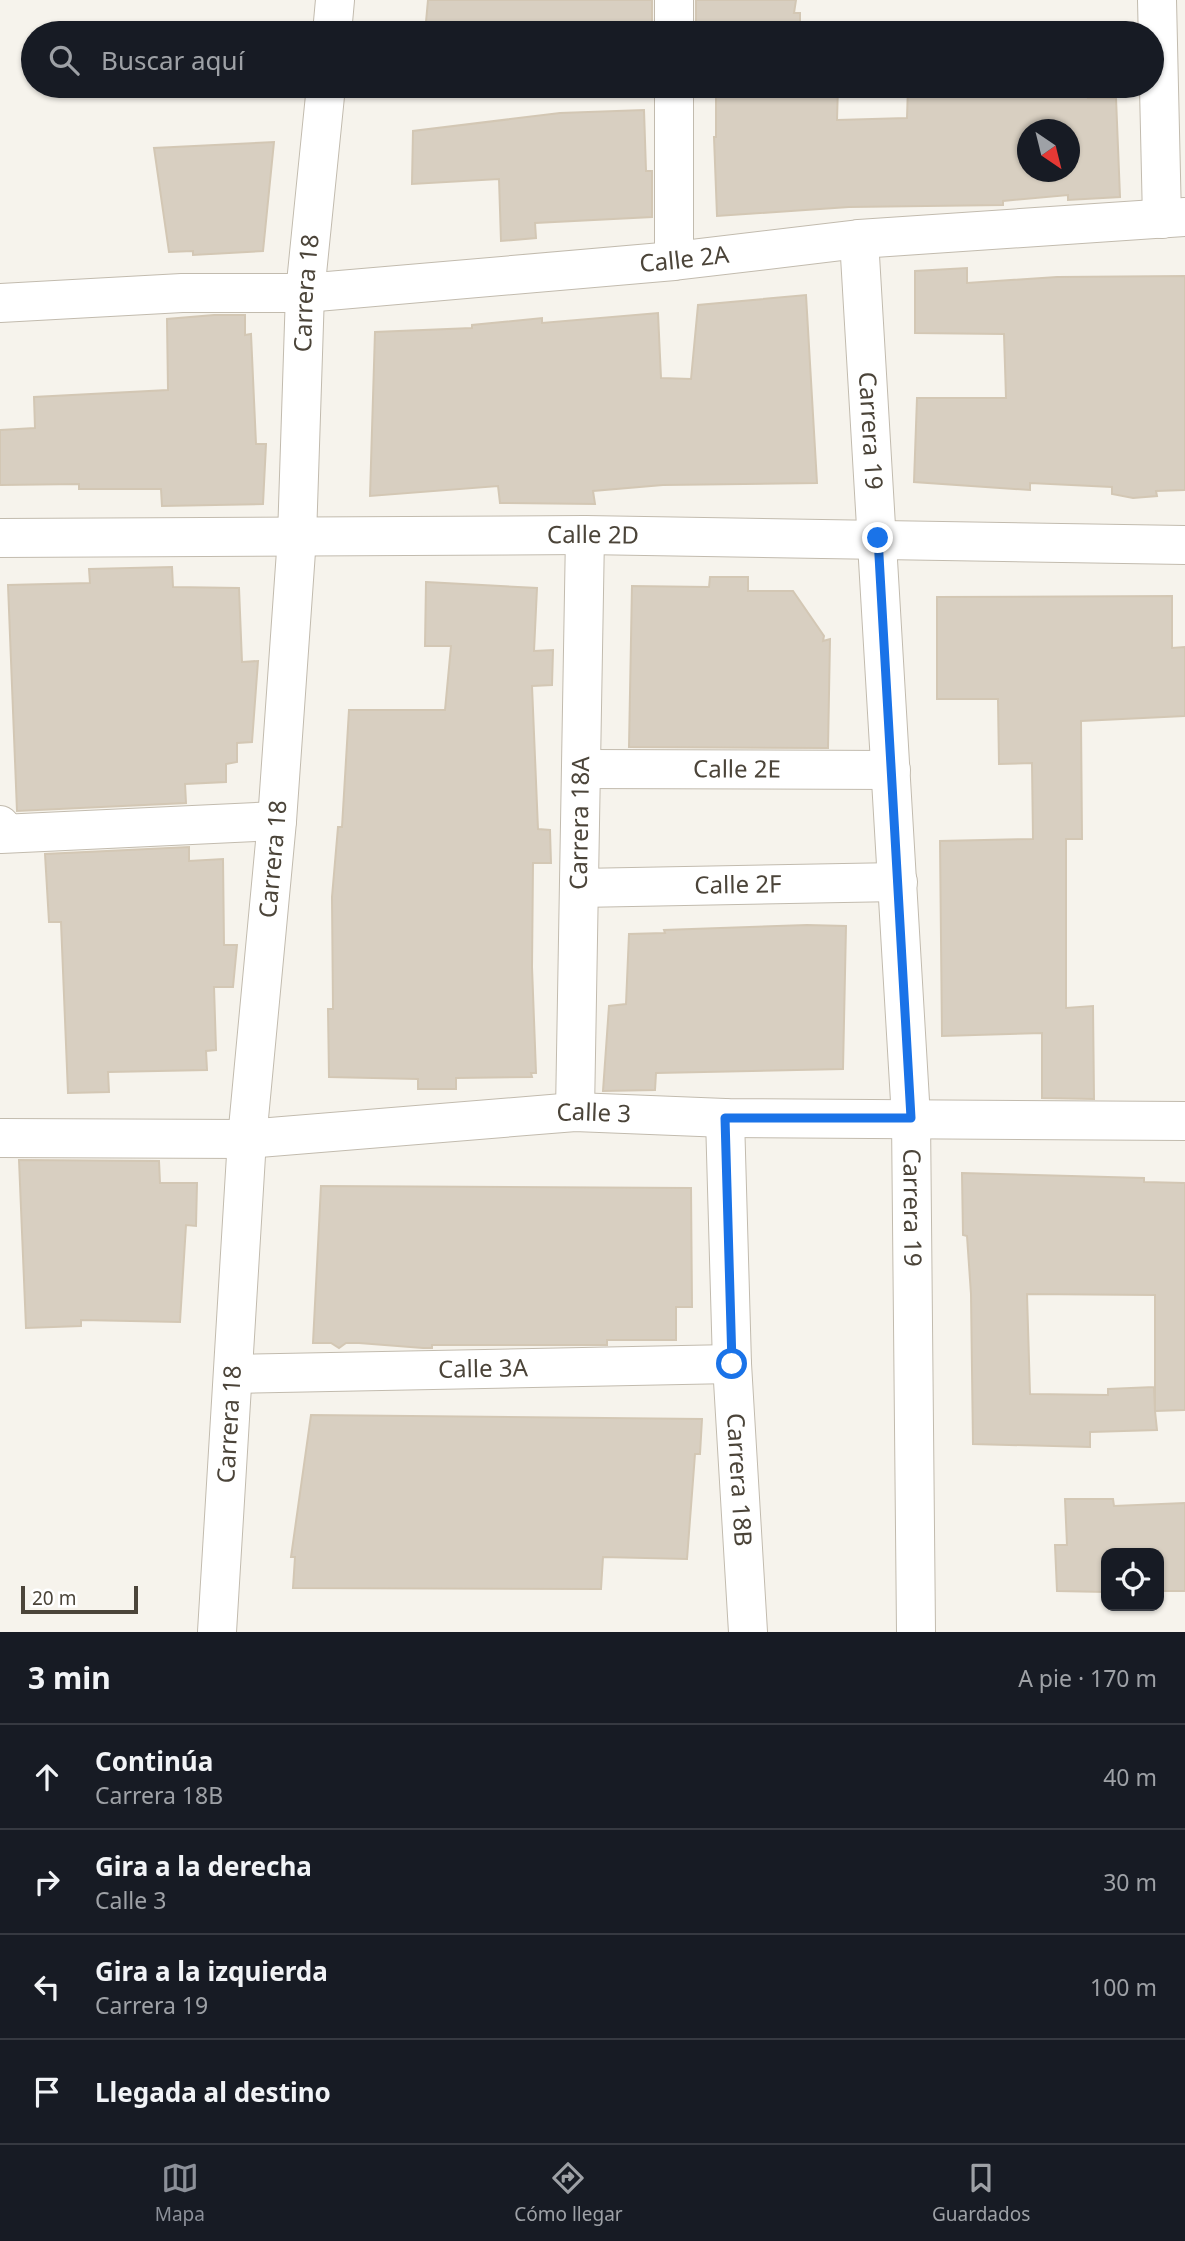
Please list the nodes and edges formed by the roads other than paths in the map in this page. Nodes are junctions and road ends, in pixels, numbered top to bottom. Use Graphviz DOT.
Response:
graph roads {
  1 [pos="335,0"];
  2 [pos="674,0"];
  3 [pos="1157,0"];
  4 [pos="333,21"];
  5 [pos="674,21"];
  6 [pos="1159,21"];
  7 [pos="1164,95"];
  8 [pos="325,98"];
  9 [pos="674,98"];
  10 [pos="1173,218"];
  11 [pos="859,239"];
  12 [pos="674,261"];
  13 [pos="305,293"];
  14 [pos="0,303"];
  15 [pos="585,535"];
  16 [pos="297,537"];
  17 [pos="0,538"];
  18 [pos="878,538"];
  19 [pos="1185,545"];
  20 [pos="581,769"];
  21 [pos="891,769"];
  22 [pos="277,821"];
  23 [pos="0,825"];
  24 [pos="898,881"];
  25 [pos="579,888"];
  26 [pos="575,1112"];
  27 [pos="725,1118"];
  28 [pos="911,1118"];
  29 [pos="1185,1121"];
  30 [pos="2,1138"];
  31 [pos="247,1139"];
  32 [pos="732,1364"];
  33 [pos="233,1374"];
  34 [pos="217,1632"];
  35 [pos="748,1632"];
  36 [pos="915,1632"];
  1 -- 4 [label="street"];
  2 -- 5 [label="street"];
  3 -- 6 [label="street"];
  7 -- 10 [label="street"];
  8 -- 13 [label="street, Carrera 18"];
  9 -- 12 [label="street"];
  10 -- 11 [label="street, Calle 2A"];
  11 -- 12 [label="street, Calle 2A"];
  11 -- 18 [label="street, Carrera 19"];
  12 -- 13 [label="street, Calle 2A"];
  13 -- 14 [label="street, Calle 2A"];
  13 -- 16 [label="street, Carrera 18"];
  15 -- 16 [label="street, Calle 2D"];
  15 -- 18 [label="street, Calle 2D"];
  15 -- 20 [label="street, Carrera 18A"];
  16 -- 17 [label="street, Calle 2D"];
  16 -- 22 [label="street, Carrera 18"];
  18 -- 19 [label="street, Calle 2D"];
  18 -- 21 [label="street, Carrera 19"];
  20 -- 21 [label="street, Calle 2E"];
  20 -- 25 [label="street, Carrera 18A"];
  21 -- 24 [label="street, Carrera 19"];
  22 -- 23 [label="street"];
  22 -- 31 [label="street, Carrera 18"];
  24 -- 25 [label="street, Calle 2F"];
  24 -- 28 [label="street, Carrera 19"];
  25 -- 26 [label="street, Carrera 18A"];
  26 -- 27 [label="street, Calle 3"];
  26 -- 31 [label="street, Calle 3"];
  27 -- 28 [label="street, Calle 3"];
  27 -- 32 [label="street, Carrera 18B"];
  28 -- 29 [label="street, Calle 3"];
  28 -- 36 [label="street, Carrera 19"];
  30 -- 31 [label="street, Calle 3"];
  31 -- 33 [label="street, Carrera 18"];
  32 -- 33 [label="street, Calle 3A"];
  32 -- 35 [label="street, Carrera 18B"];
  33 -- 34 [label="street, Carrera 18"];
}
